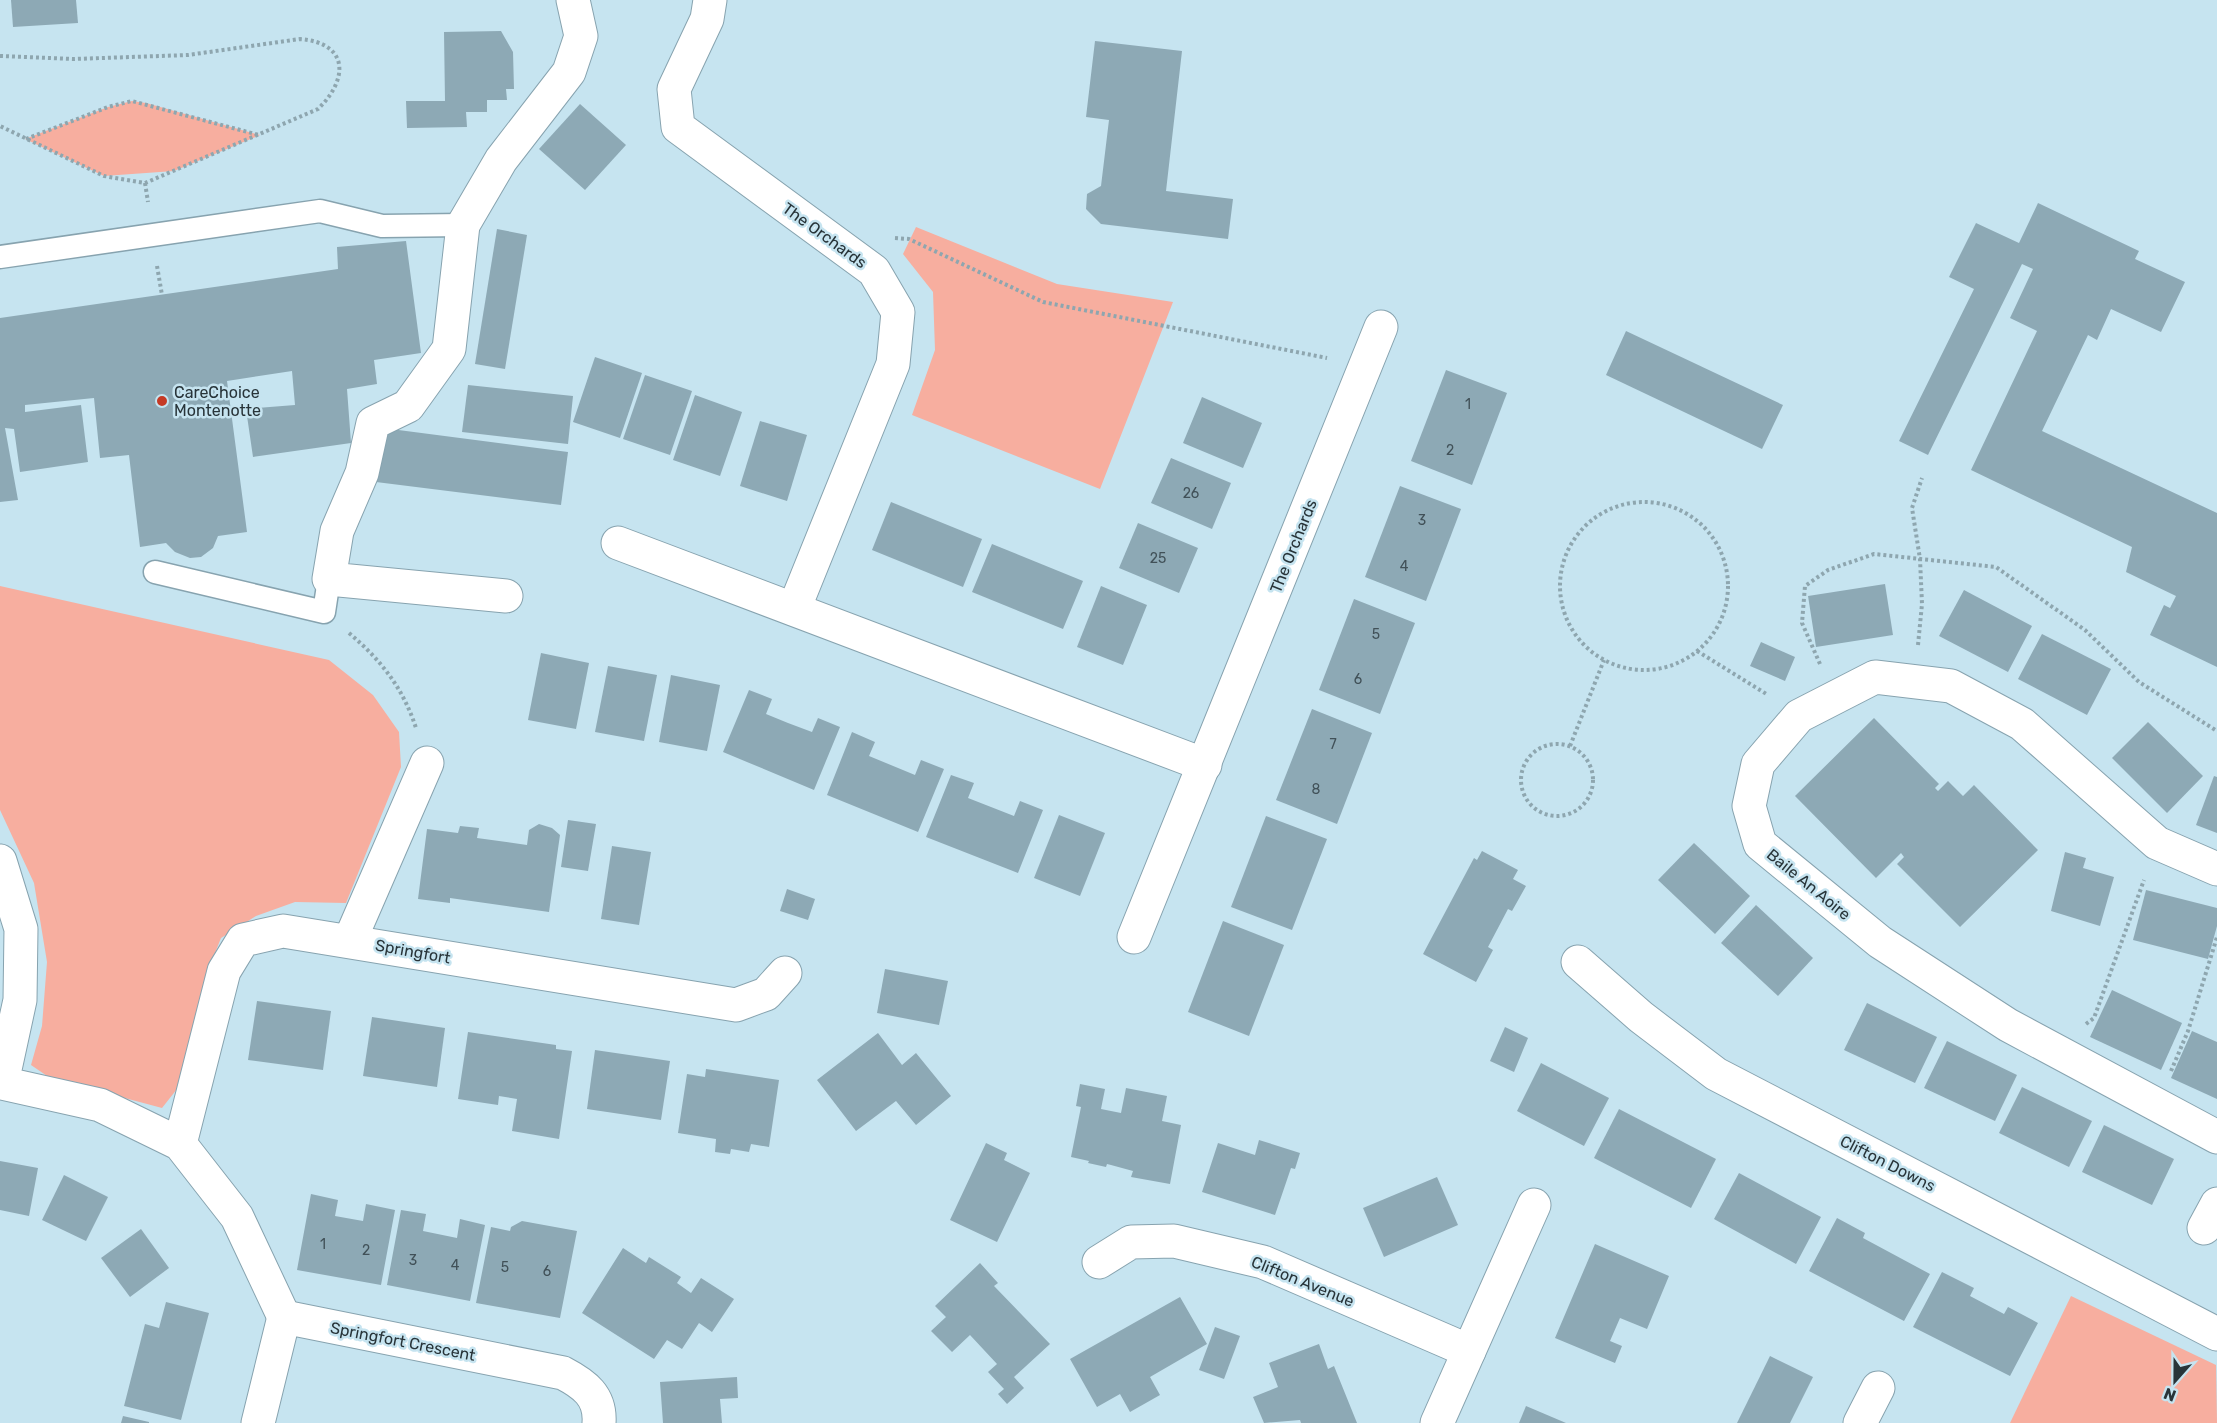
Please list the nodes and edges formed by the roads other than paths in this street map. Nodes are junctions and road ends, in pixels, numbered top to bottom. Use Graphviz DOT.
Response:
graph roads {
  1 [pos="573,0"];
  2 [pos="710,0"];
  3 [pos="463,225"];
  4 [pos="0,258"];
  5 [pos="1382,327"];
  6 [pos="618,543"];
  7 [pos="155,572"];
  8 [pos="328,579"];
  9 [pos="506,596"];
  10 [pos="794,609"];
  11 [pos="427,763"];
  12 [pos="1205,765"];
  13 [pos="0,861"];
  14 [pos="2217,869"];
  15 [pos="1134,937"];
  16 [pos="350,940"];
  17 [pos="1578,962"];
  18 [pos="785,973"];
  19 [pos="1,1083"];
  20 [pos="2217,1137"];
  21 [pos="180,1144"];
  22 [pos="1534,1205"];
  23 [pos="1099,1262"];
  24 [pos="284,1317"];
  25 [pos="2217,1334"];
  26 [pos="1469,1351"];
  27 [pos="1878,1388"];
  28 [pos="258,1423"];
  29 [pos="599,1423"];
  30 [pos="1437,1423"];
  31 [pos="1860,1423"];
  1 -- 3 [label="street"];
  2 -- 10 [label="street, The Orchards"];
  3 -- 4 [label="lane"];
  3 -- 8 [label="street"];
  5 -- 12 [label="street, The Orchards"];
  6 -- 10 [label="street"];
  7 -- 8 [label="lane"];
  8 -- 9 [label="street"];
  10 -- 12 [label="street"];
  11 -- 16 [label="street"];
  12 -- 15 [label="street, The Orchards"];
  13 -- 19 [label="street"];
  14 -- 20 [label="street, Baile An Aoire"];
  16 -- 18 [label="street, Springfort"];
  16 -- 21 [label="street, Springfort"];
  17 -- 25 [label="street, Clifton Downs"];
  19 -- 21 [label="street"];
  21 -- 24 [label="street"];
  22 -- 26 [label="street"];
  23 -- 26 [label="street, Clifton Avenue"];
  24 -- 28 [label="street"];
  24 -- 29 [label="street, Springfort Crescent"];
  26 -- 30 [label="street"];
  27 -- 31 [label="street"];
}
